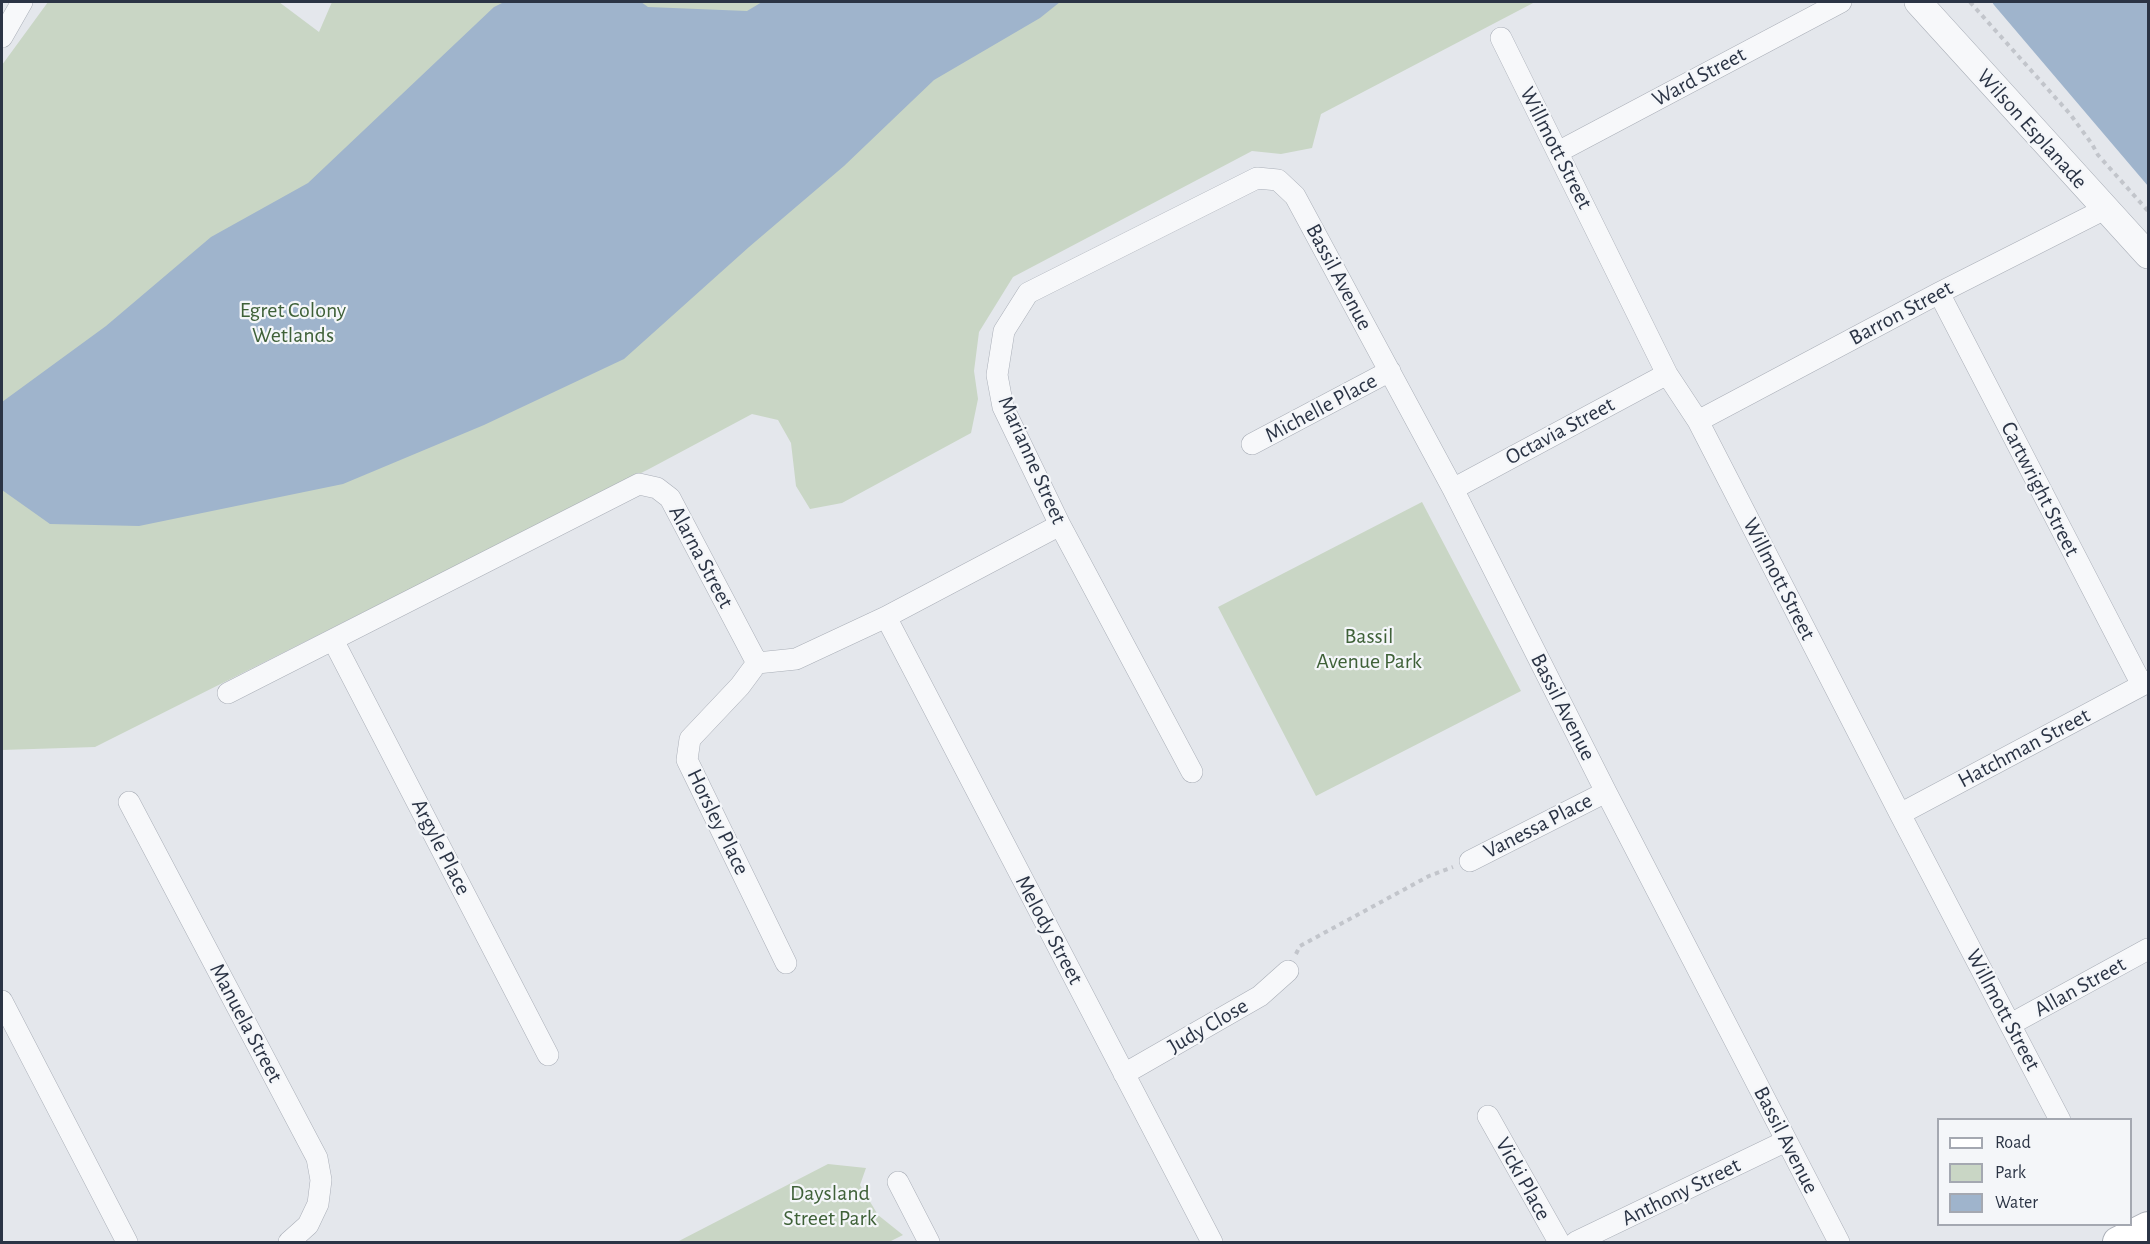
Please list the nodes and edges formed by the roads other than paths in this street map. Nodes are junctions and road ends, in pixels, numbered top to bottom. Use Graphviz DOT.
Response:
graph roads {
  1 [pos="22,2"];
  2 [pos="1841,2"];
  3 [pos="1918,2"];
  4 [pos="2,37"];
  5 [pos="1501,38"];
  6 [pos="1558,152"];
  7 [pos="1278,180"];
  8 [pos="2105,209"];
  9 [pos="2148,255"];
  10 [pos="1939,293"];
  11 [pos="1390,371"];
  12 [pos="1667,374"];
  13 [pos="1698,421"];
  14 [pos="1252,444"];
  15 [pos="1454,489"];
  16 [pos="1060,525"];
  17 [pos="886,617"];
  18 [pos="333,640"];
  19 [pos="757,663"];
  20 [pos="2145,683"];
  21 [pos="228,693"];
  22 [pos="1192,772"];
  23 [pos="1606,792"];
  24 [pos="129,802"];
  25 [pos="1900,814"];
  26 [pos="1470,861"];
  27 [pos="2148,949"];
  28 [pos="786,963"];
  29 [pos="1288,971"];
  30 [pos="2,1001"];
  31 [pos="2011,1024"];
  32 [pos="548,1055"];
  33 [pos="1124,1074"];
  34 [pos="1488,1116"];
  35 [pos="2059,1118"];
  36 [pos="1786,1141"];
  37 [pos="898,1182"];
  38 [pos="2148,1227"];
  39 [pos="2118,1236"];
  40 [pos="127,1242"];
  41 [pos="289,1242"];
  42 [pos="929,1242"];
  43 [pos="1212,1242"];
  44 [pos="1559,1242"];
  45 [pos="1576,1242"];
  46 [pos="1839,1242"];
  1 -- 4 [label="street"];
  2 -- 6 [label="street, Ward Street"];
  3 -- 8 [label="street, Wilson Esplanade"];
  5 -- 6 [label="street, Willmott Street"];
  6 -- 12 [label="street, Willmott Street"];
  7 -- 11 [label="street, Bassil Avenue"];
  7 -- 16 [label="street, Marianne Street"];
  8 -- 9 [label="street, Wilson Esplanade"];
  8 -- 10 [label="street, Barron Street"];
  10 -- 13 [label="street, Barron Street"];
  10 -- 20 [label="street, Cartwright Street"];
  11 -- 14 [label="street, Michelle Place"];
  11 -- 15 [label="street, Bassil Avenue"];
  12 -- 13 [label="street, Willmott Street"];
  12 -- 15 [label="street, Octavia Street"];
  13 -- 25 [label="street, Willmott Street"];
  15 -- 23 [label="street, Bassil Avenue"];
  16 -- 17 [label="street"];
  16 -- 22 [label="street, Marianne Street"];
  17 -- 19 [label="street"];
  17 -- 33 [label="street, Melody Street"];
  18 -- 19 [label="street, Alarna Street"];
  18 -- 21 [label="street, Alarna Street"];
  18 -- 32 [label="street, Argyle Place"];
  19 -- 28 [label="street, Horsley Place"];
  20 -- 25 [label="street, Hatchman Street"];
  23 -- 26 [label="street, Vanessa Place"];
  23 -- 36 [label="street, Bassil Avenue"];
  24 -- 41 [label="street, Manuela Street"];
  25 -- 31 [label="street, Willmott Street"];
  27 -- 31 [label="street, Allan Street"];
  29 -- 33 [label="street, Judy Close"];
  30 -- 40 [label="street"];
  31 -- 35 [label="street, Willmott Street"];
  33 -- 43 [label="street, Melody Street"];
  34 -- 44 [label="street, Vicki Place"];
  36 -- 45 [label="street, Anthony Street"];
  36 -- 46 [label="street, Bassil Avenue"];
  37 -- 42 [label="street"];
  38 -- 39 [label="main road"];
}
